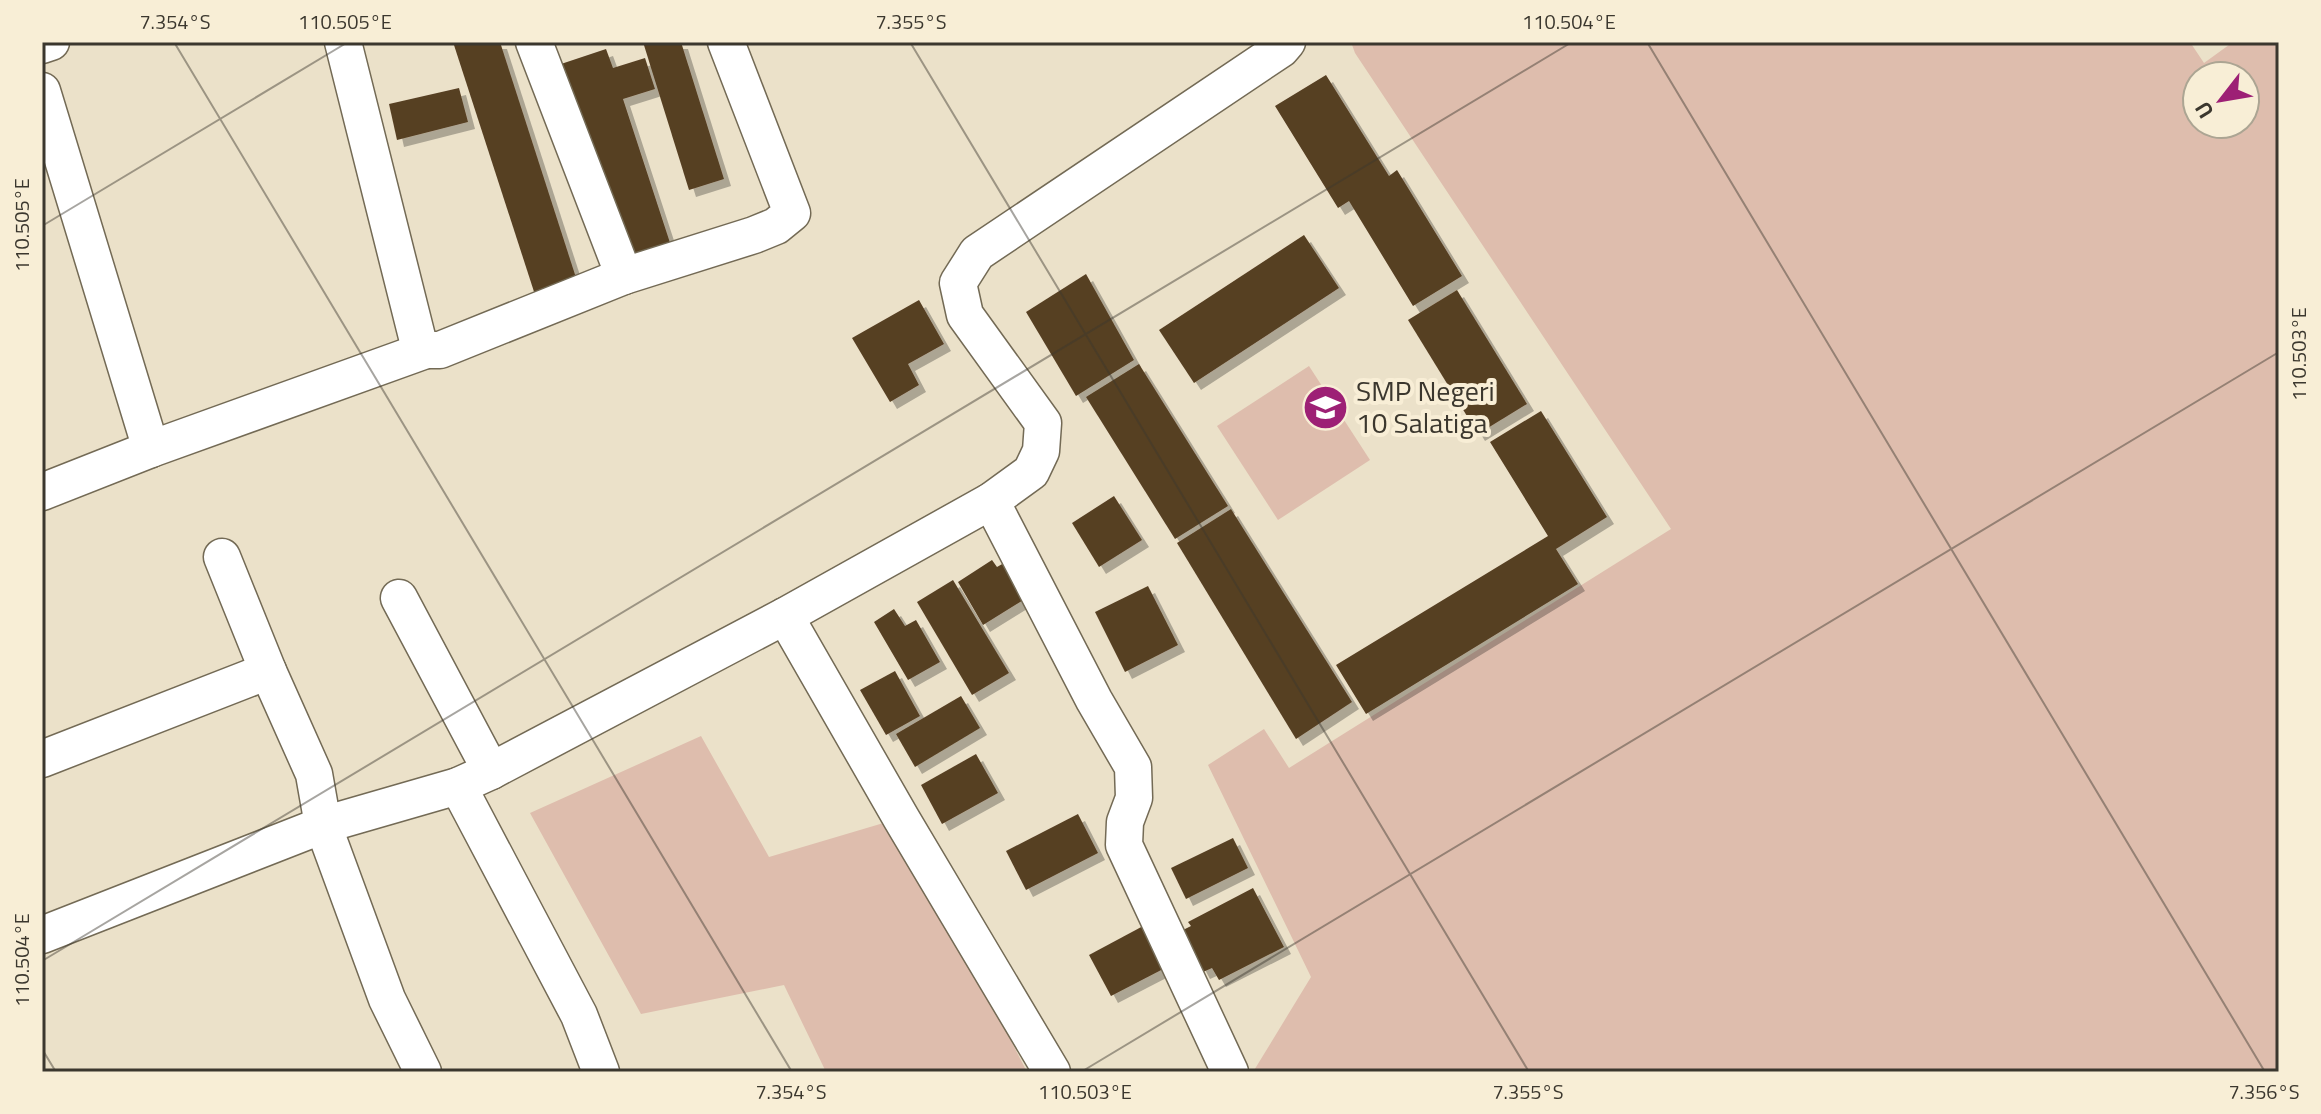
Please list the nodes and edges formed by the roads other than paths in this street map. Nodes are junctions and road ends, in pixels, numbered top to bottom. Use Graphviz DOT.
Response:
graph roads {
  1 [pos="51,42"];
  2 [pos="343,42"];
  3 [pos="534,42"];
  4 [pos="726,42"];
  5 [pos="1287,42"];
  6 [pos="42,45"];
  7 [pos="42,91"];
  8 [pos="624,276"];
  9 [pos="426,350"];
  10 [pos="151,449"];
  11 [pos="42,492"];
  12 [pos="991,501"];
  13 [pos="222,557"];
  14 [pos="399,598"];
  15 [pos="785,616"];
  16 [pos="268,671"];
  17 [pos="42,759"];
  18 [pos="491,771"];
  19 [pos="458,786"];
  20 [pos="323,825"];
  21 [pos="42,935"];
  22 [pos="423,1072"];
  23 [pos="601,1072"];
  24 [pos="1052,1072"];
  25 [pos="1230,1072"];
  1 -- 6 [label="street"];
  2 -- 9 [label="street"];
  3 -- 8 [label="street"];
  4 -- 8 [label="street"];
  5 -- 12 [label="street"];
  7 -- 10 [label="street"];
  8 -- 9 [label="street"];
  9 -- 10 [label="street"];
  10 -- 11 [label="street"];
  12 -- 15 [label="street"];
  12 -- 25 [label="street"];
  13 -- 16 [label="street"];
  14 -- 18 [label="street"];
  15 -- 18 [label="street"];
  15 -- 24 [label="street"];
  16 -- 17 [label="street"];
  16 -- 20 [label="street"];
  18 -- 19 [label="street"];
  19 -- 20 [label="street"];
  19 -- 23 [label="street"];
  20 -- 21 [label="street"];
  20 -- 22 [label="street"];
}
